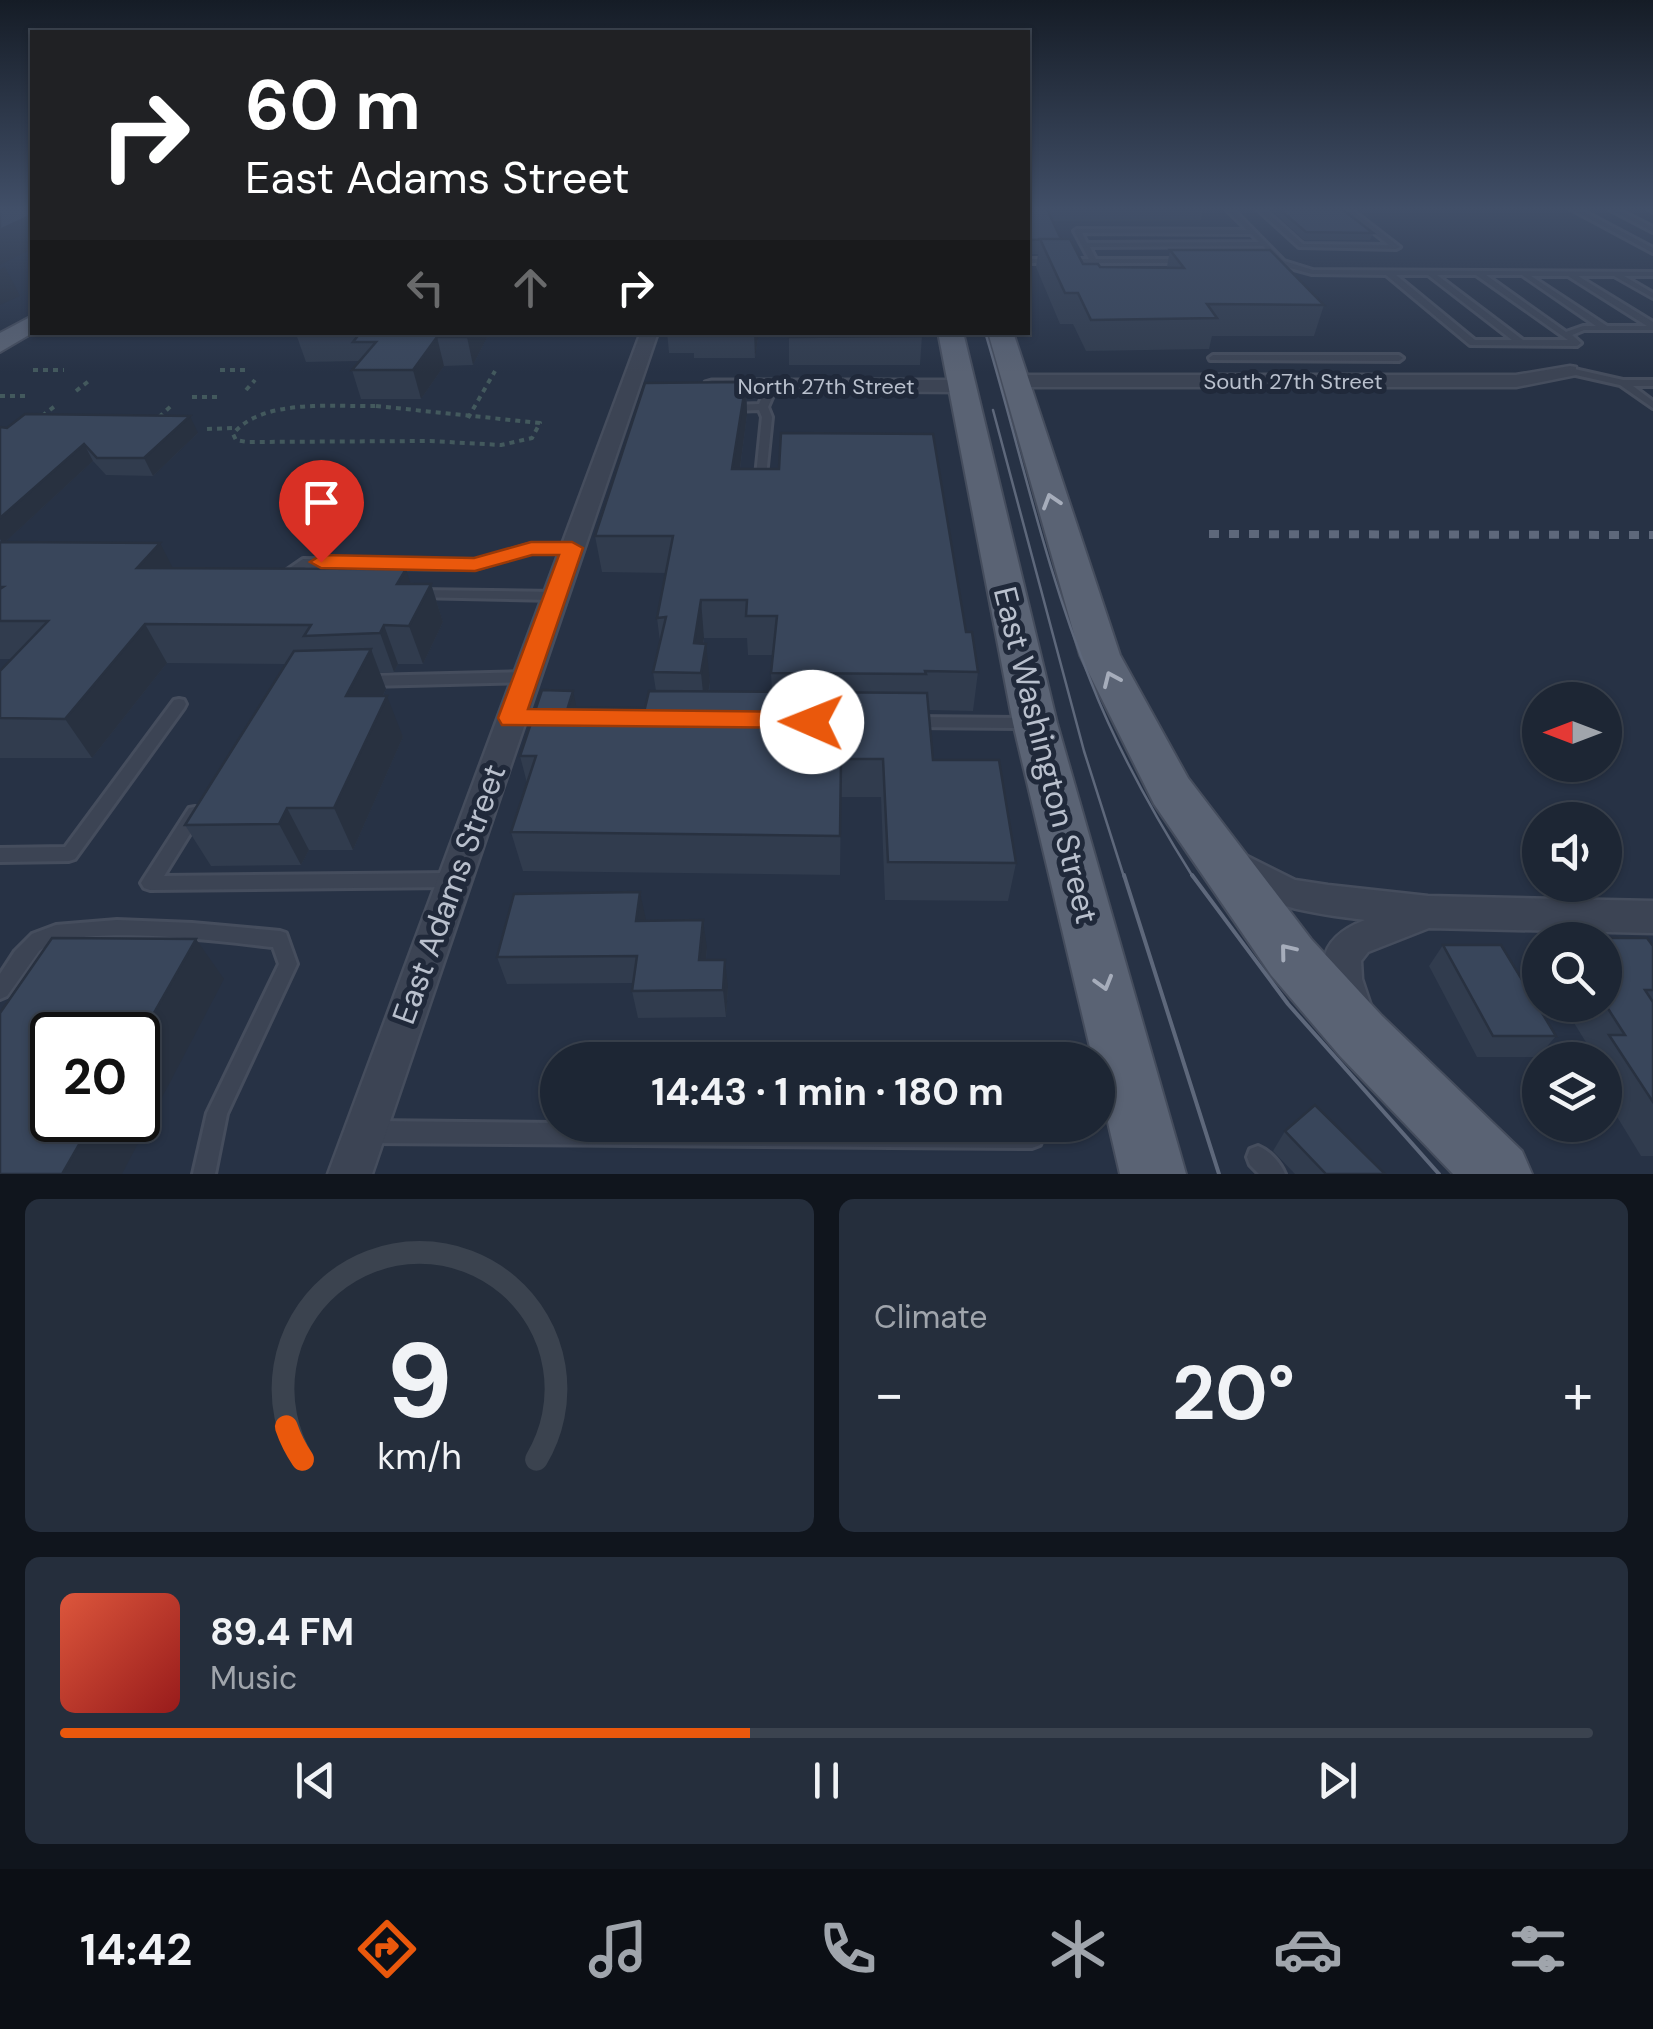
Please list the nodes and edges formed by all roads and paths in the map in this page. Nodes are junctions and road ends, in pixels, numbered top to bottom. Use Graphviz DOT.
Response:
graph roads {
  1 [pos="1286,264"];
  2 [pos="1388,272"];
  3 [pos="1430,273"];
  4 [pos="1477,273"];
  5 [pos="1523,273"];
  6 [pos="1569,274"];
  7 [pos="1615,274"];
  8 [pos="1653,277"];
  9 [pos="1653,296"];
  10 [pos="30,325"];
  11 [pos="1653,327"];
  12 [pos="1605,328"];
  13 [pos="1565,334"];
  14 [pos="649,335"];
  15 [pos="951,335"];
  16 [pos="1001,335"];
  17 [pos="1521,343"];
  18 [pos="0,344"];
  19 [pos="1214,358"];
  20 [pos="1400,358"];
  21 [pos="33,370"];
  22 [pos="64,370"];
  23 [pos="220,370"];
  24 [pos="246,370"];
  25 [pos="494,371"];
  26 [pos="1570,371"];
  27 [pos="90,380"];
  28 [pos="255,380"];
  29 [pos="1014,381"];
  30 [pos="1623,382"];
  31 [pos="1653,383"];
  32 [pos="685,386"];
  33 [pos="772,386"];
  34 [pos="962,386"];
  35 [pos="246,390"];
  36 [pos="76,391"];
  37 [pos="0,396"];
  38 [pos="25,396"];
  39 [pos="192,397"];
  40 [pos="218,397"];
  41 [pos="1653,404"];
  42 [pos="55,406"];
  43 [pos="171,406"];
  44 [pos="763,407"];
  45 [pos="728,408"];
  46 [pos="468,418"];
  47 [pos="157,419"];
  48 [pos="31,424"];
  49 [pos="234,428"];
  50 [pos="207,429"];
  51 [pos="761,476"];
  52 [pos="572,548"];
  53 [pos="288,592"];
  54 [pos="398,594"];
  55 [pos="555,596"];
  56 [pos="527,677"];
  57 [pos="357,681"];
  58 [pos="179,704"];
  59 [pos="902,722"];
  60 [pos="1035,723"];
  61 [pos="203,800"];
  62 [pos="1205,843"];
  63 [pos="0,854"];
  64 [pos="454,880"];
  65 [pos="1428,912"];
  66 [pos="1653,917"];
  67 [pos="0,990"];
  68 [pos="1361,1036"];
  69 [pos="1125,1055"];
  70 [pos="365,1132"];
  71 [pos="540,1133"];
  72 [pos="204,1174"];
  73 [pos="350,1174"];
  74 [pos="1153,1174"];
  75 [pos="1178,1174"];
  76 [pos="1468,1174"];
  77 [pos="1499,1174"];
  1 -- 2 [label="lane"];
  2 -- 3 [label="lane"];
  2 -- 17 [label="lane"];
  3 -- 4 [label="lane"];
  3 -- 17 [label="lane"];
  4 -- 5 [label="lane"];
  4 -- 13 [label="lane"];
  5 -- 6 [label="lane"];
  5 -- 12 [label="lane"];
  6 -- 7 [label="lane"];
  6 -- 11 [label="lane"];
  7 -- 8 [label="lane"];
  7 -- 9 [label="lane"];
  10 -- 18 [label="main road"];
  11 -- 12 [label="lane"];
  12 -- 13 [label="lane"];
  13 -- 17 [label="lane"];
  14 -- 52 [label="street, East Adams Street"];
  15 -- 34 [label="main road, East Washington Street"];
  16 -- 29 [label="main road"];
  19 -- 20 [label="lane"];
  21 -- 22 [label="path"];
  23 -- 24 [label="path"];
  25 -- 46 [label="path"];
  26 -- 29 [label="street, South 27th Street"];
  26 -- 30 [label="lane"];
  27 -- 36 [label="path"];
  28 -- 35 [label="path"];
  62 -- 29 [label="main road, one-way"];
  30 -- 31 [label="lane"];
  30 -- 41 [label="lane"];
  32 -- 33 [label="street, North 27th Street"];
  33 -- 34 [label="street, North 27th Street"];
  33 -- 44 [label="lane"];
  34 -- 60 [label="main road, East Washington Street"];
  37 -- 38 [label="path"];
  39 -- 40 [label="path"];
  42 -- 48 [label="path"];
  43 -- 47 [label="path"];
  44 -- 45 [label="lane"];
  44 -- 51 [label="lane"];
  46 -- 49 [label="path"];
  46 -- 49 [label="path"];
  49 -- 50 [label="path"];
  52 -- 53 [label="lane"];
  52 -- 55 [label="street, East Adams Street"];
  54 -- 55 [label="lane"];
  55 -- 56 [label="street, East Adams Street"];
  56 -- 57 [label="lane"];
  56 -- 64 [label="street, East Adams Street"];
  58 -- 63 [label="lane"];
  59 -- 60 [label="lane"];
  60 -- 69 [label="main road, East Washington Street, one-way"];
  61 -- 64 [label="lane"];
  62 -- 65 [label="street"];
  68 -- 62 [label="main road, one-way"];
  64 -- 70 [label="street, East Adams Street"];
  65 -- 66 [label="street"];
  65 -- 68 [label="street"];
  67 -- 72 [label="lane"];
  68 -- 76 [label="main road"];
  68 -- 77 [label="main road"];
  69 -- 74 [label="main road, East Washington Street"];
  69 -- 75 [label="main road"];
  70 -- 71 [label="lane"];
  70 -- 73 [label="street, East Adams Street"];
}
